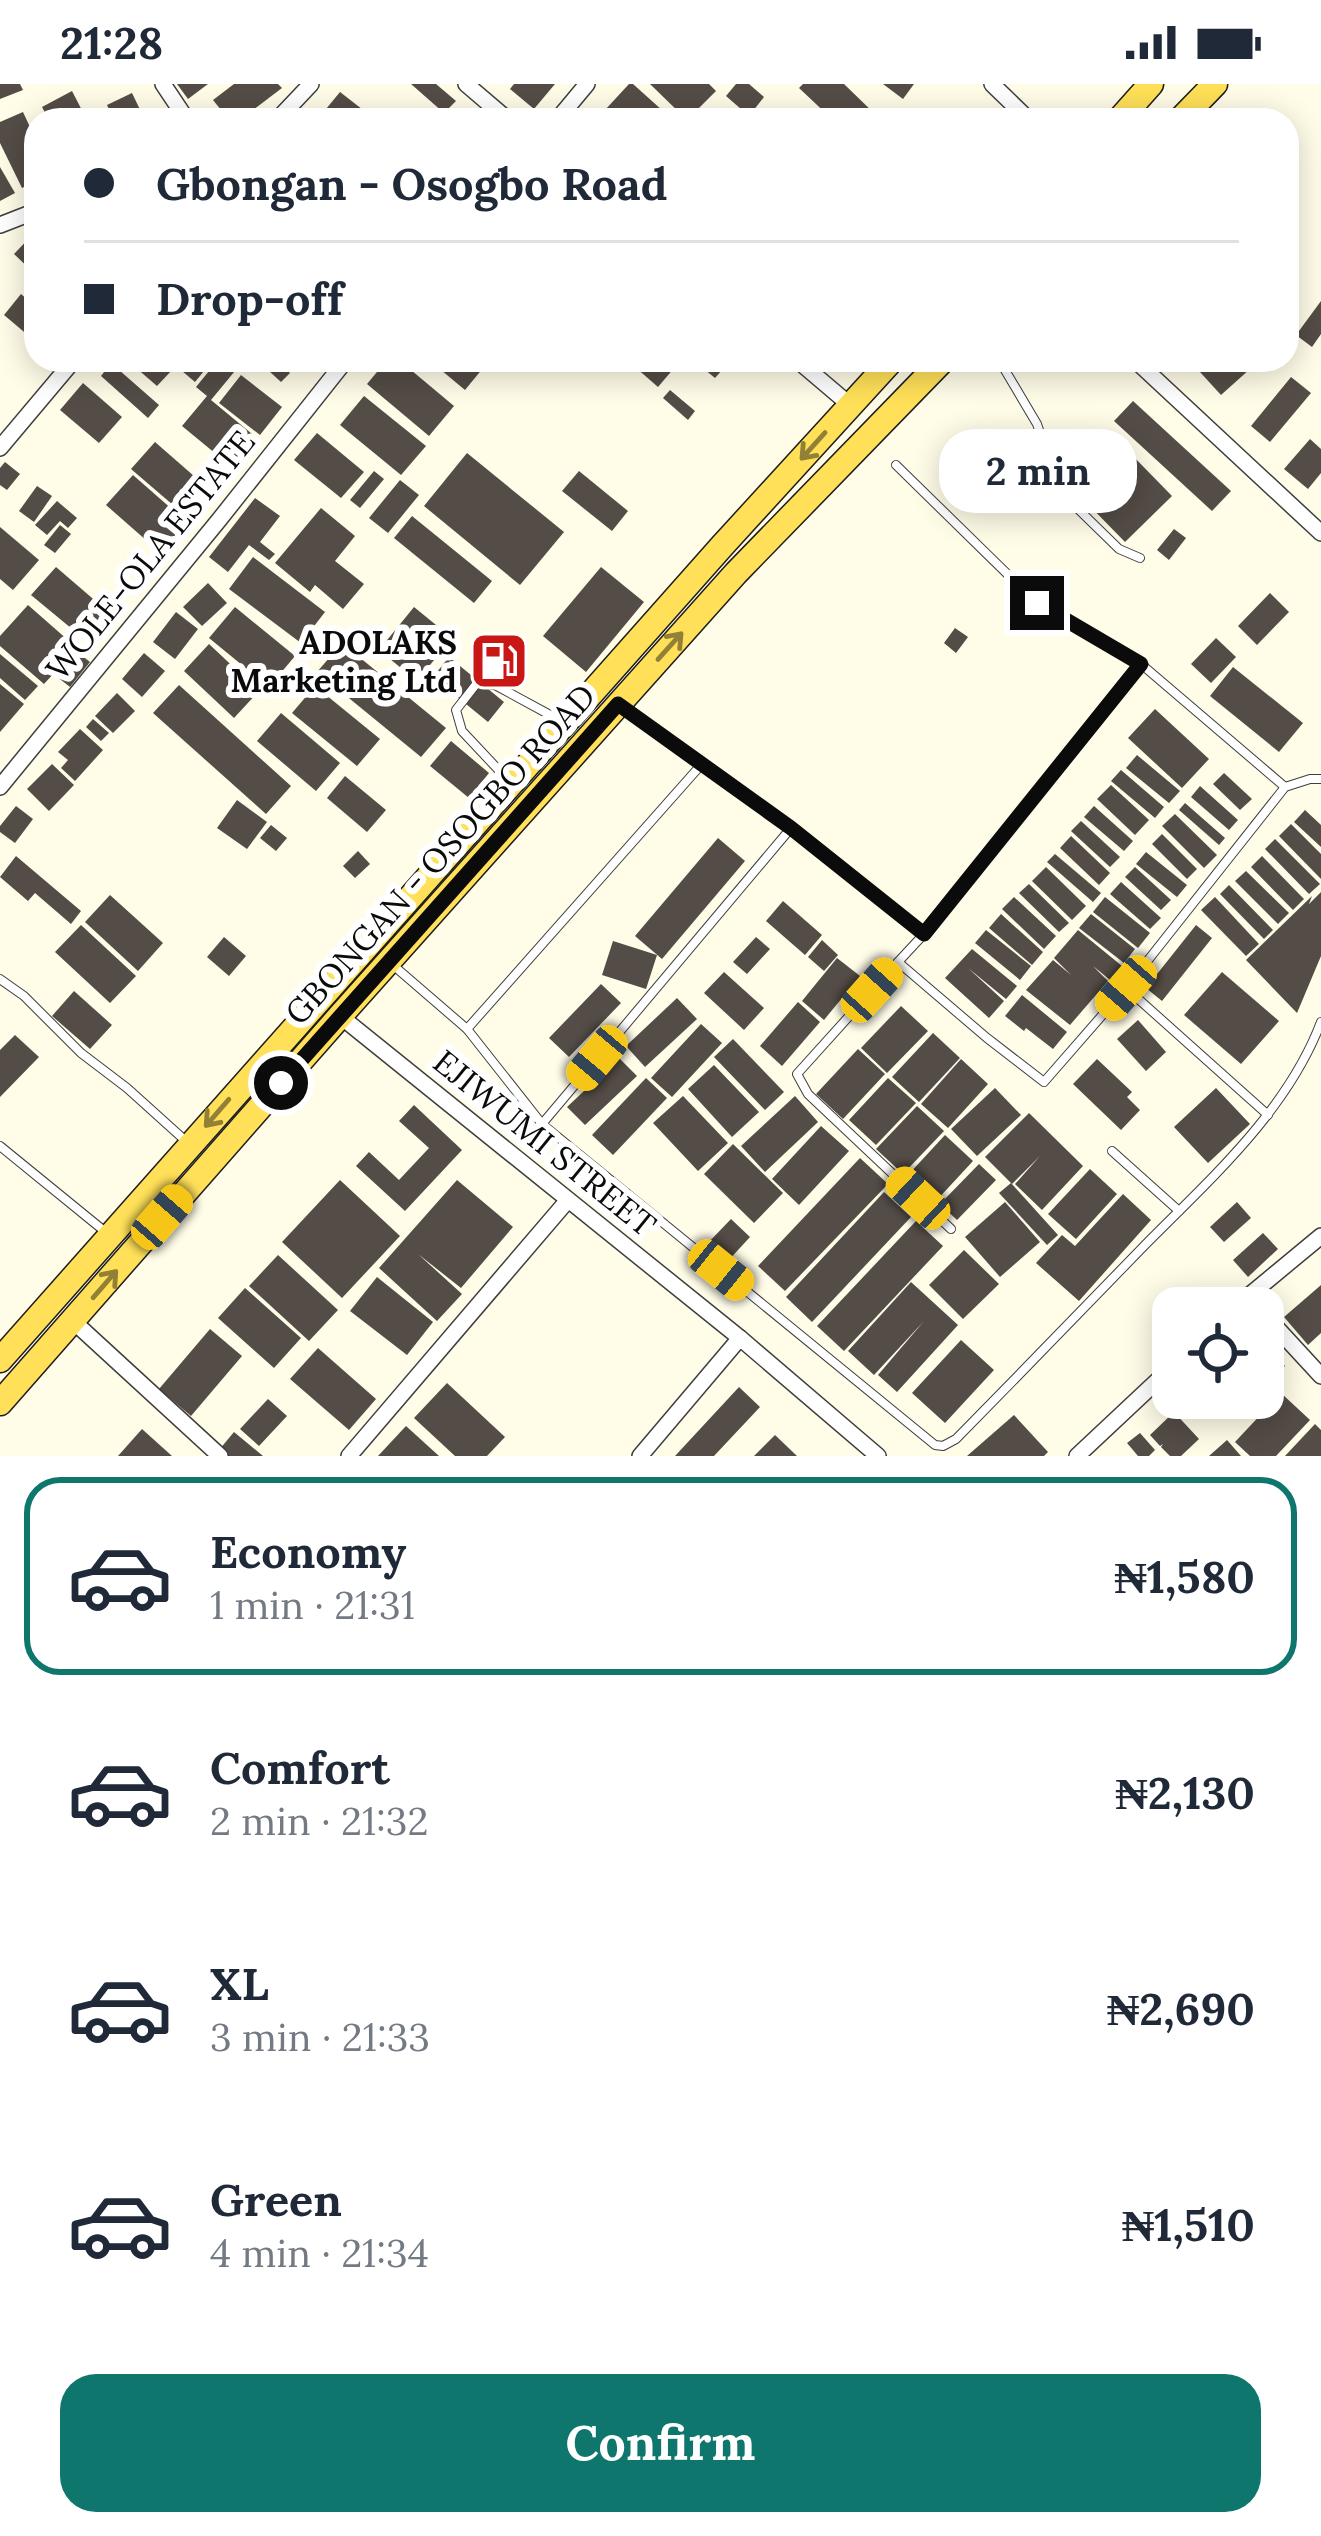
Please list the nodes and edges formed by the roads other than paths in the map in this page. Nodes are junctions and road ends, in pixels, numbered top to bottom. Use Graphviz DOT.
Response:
graph roads {
  1 [pos="311,84"];
  2 [pos="466,84"];
  3 [pos="587,84"];
  4 [pos="992,84"];
  5 [pos="1150,84"];
  6 [pos="1214,85"];
  7 [pos="1011,91"];
  8 [pos="288,108"];
  9 [pos="494,108"];
  10 [pos="567,108"];
  11 [pos="1129,108"];
  12 [pos="1192,108"];
  13 [pos="64,372"];
  14 [pos="336,372"];
  15 [pos="811,372"];
  16 [pos="881,372"];
  17 [pos="931,372"];
  18 [pos="1006,372"];
  19 [pos="1148,372"];
  20 [pos="850,405"];
  21 [pos="0,448"];
  22 [pos="896,465"];
  23 [pos="1321,533"];
  24 [pos="1140,557"];
  25 [pos="1141,664"];
  26 [pos="618,704"];
  27 [pos="564,723"];
  28 [pos="701,765"];
  29 [pos="1321,779"];
  30 [pos="511,783"];
  31 [pos="0,787"];
  32 [pos="1285,787"];
  33 [pos="791,828"];
  34 [pos="924,934"];
  35 [pos="388,962"];
  36 [pos="898,962"];
  37 [pos="0,979"];
  38 [pos="1126,988"];
  39 [pos="340,1016"];
  40 [pos="1321,1022"];
  41 [pos="467,1029"];
  42 [pos="1268,1115"];
  43 [pos="542,1124"];
  44 [pos="190,1144"];
  45 [pos="0,1146"];
  46 [pos="1112,1151"];
  47 [pos="568,1200"];
  48 [pos="1179,1211"];
  49 [pos="951,1229"];
  50 [pos="110,1235"];
  51 [pos="1321,1236"];
  52 [pos="1270,1287"];
  53 [pos="73,1321"];
  54 [pos="740,1338"];
  55 [pos="1284,1339"];
  56 [pos="0,1360"];
  57 [pos="1321,1376"];
  58 [pos="1152,1385"];
  59 [pos="0,1403"];
  60 [pos="220,1456"];
  61 [pos="349,1456"];
  62 [pos="640,1456"];
  63 [pos="878,1456"];
  64 [pos="1076,1456"];
  1 -- 8 [label="street"];
  2 -- 9 [label="street"];
  3 -- 10 [label="street"];
  4 -- 7 [label="street"];
  5 -- 11 [label="main road"];
  6 -- 12 [label="main road"];
  13 -- 21 [label="street"];
  14 -- 31 [label="street, WOLE-OLA ESTATE"];
  15 -- 20 [label="street"];
  16 -- 20 [label="main road, GBONGAN - OSOGBO ROAD"];
  26 -- 17 [label="main road, GBONGAN - OSOGBO ROAD, one-way"];
  18 -- 24 [label="lane"];
  19 -- 23 [label="street"];
  20 -- 27 [label="main road, GBONGAN - OSOGBO ROAD, one-way"];
  22 -- 25 [label="lane"];
  25 -- 32 [label="lane"];
  25 -- 34 [label="lane"];
  26 -- 28 [label="lane"];
  26 -- 35 [label="main road, GBONGAN - OSOGBO ROAD"];
  27 -- 30 [label="main road, GBONGAN - OSOGBO ROAD"];
  27 -- 30 [label="lane"];
  28 -- 33 [label="lane"];
  28 -- 41 [label="lane"];
  29 -- 32 [label="lane"];
  30 -- 44 [label="main road, GBONGAN - OSOGBO ROAD, one-way"];
  32 -- 38 [label="lane"];
  33 -- 34 [label="lane"];
  33 -- 43 [label="lane"];
  34 -- 36 [label="lane"];
  35 -- 39 [label="main road, GBONGAN - OSOGBO ROAD"];
  35 -- 41 [label="lane"];
  36 -- 38 [label="lane"];
  36 -- 49 [label="lane"];
  37 -- 44 [label="lane"];
  38 -- 42 [label="lane"];
  39 -- 47 [label="street, EJIWUMI STREET"];
  53 -- 39 [label="main road, GBONGAN - OSOGBO ROAD, one-way"];
  40 -- 42 [label="lane"];
  41 -- 43 [label="lane"];
  42 -- 48 [label="lane"];
  43 -- 48 [label="lane"];
  44 -- 50 [label="main road, GBONGAN - OSOGBO ROAD"];
  45 -- 50 [label="lane"];
  46 -- 48 [label="lane"];
  47 -- 54 [label="street, EJIWUMI STREET"];
  47 -- 61 [label="street"];
  50 -- 56 [label="main road, GBONGAN - OSOGBO ROAD"];
  51 -- 52 [label="street"];
  53 -- 59 [label="main road, GBONGAN - OSOGBO ROAD"];
  53 -- 60 [label="street"];
  54 -- 62 [label="street"];
  54 -- 63 [label="street, EJIWUMI STREET"];
  55 -- 57 [label="street"];
  58 -- 64 [label="street"];
}
